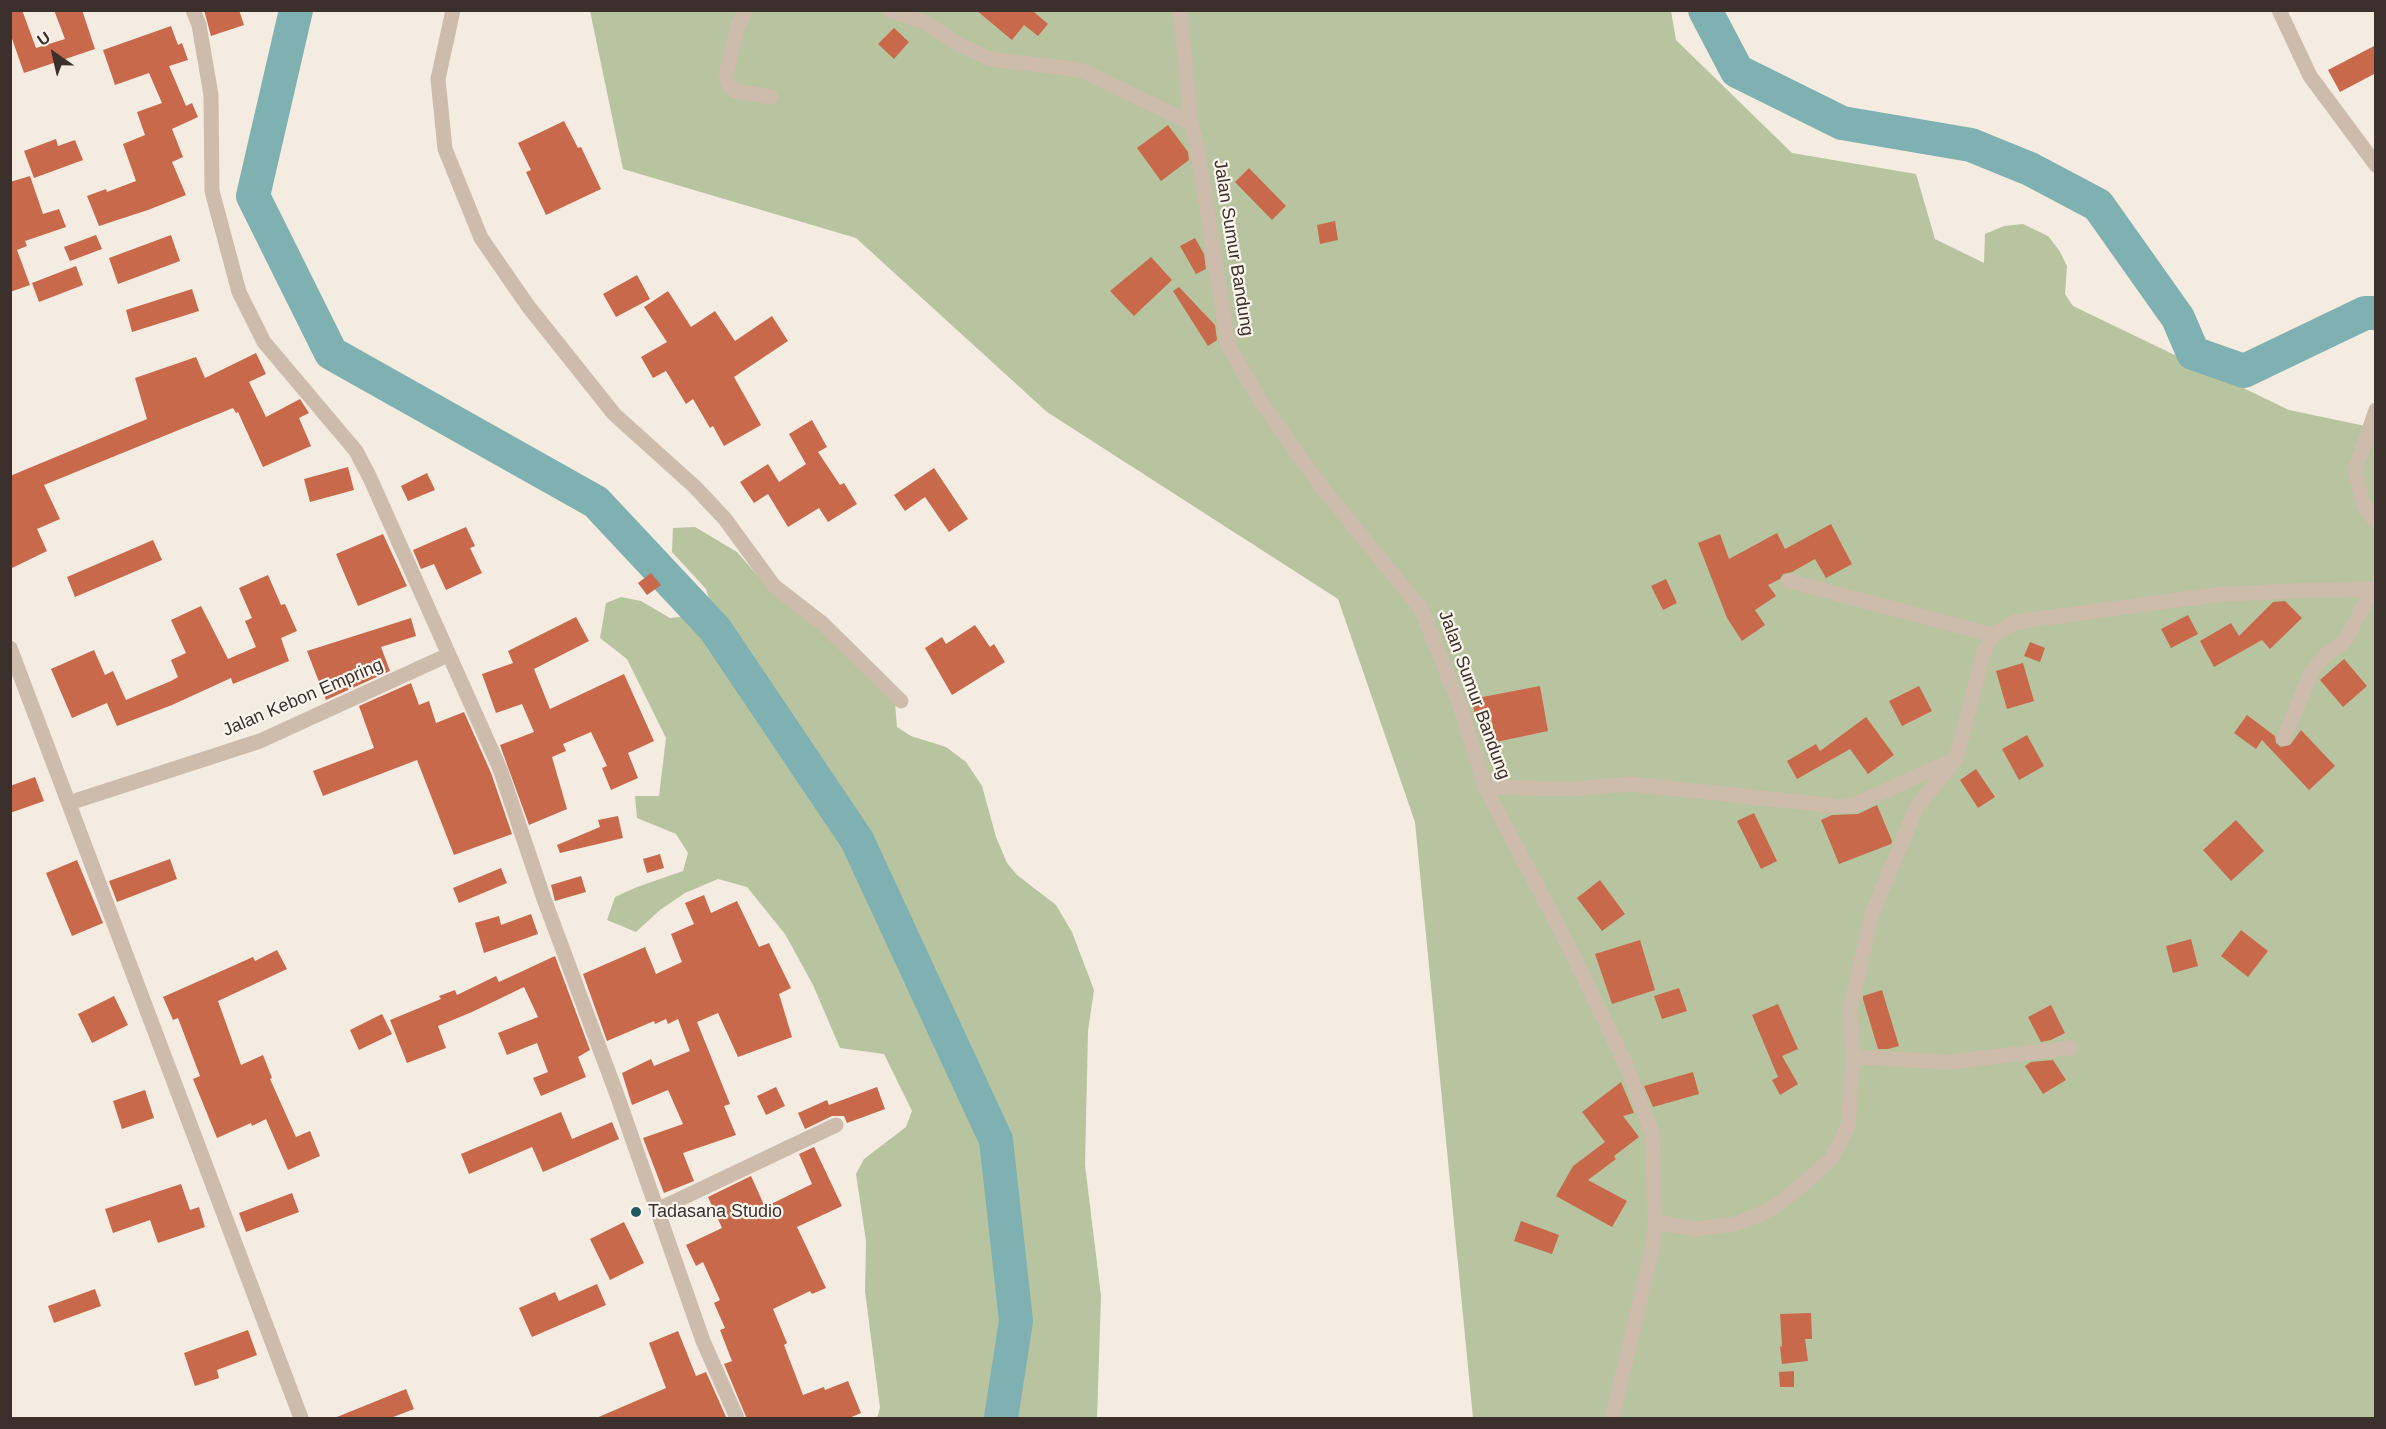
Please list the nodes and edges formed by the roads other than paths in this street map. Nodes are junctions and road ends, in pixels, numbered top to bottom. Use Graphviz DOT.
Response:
graph roads {
  1 [pos="193,10"];
  2 [pos="453,10"];
  3 [pos="746,10"];
  4 [pos="889,10"];
  5 [pos="1180,10"];
  6 [pos="2279,10"];
  7 [pos="771,97"];
  8 [pos="1191,123"];
  9 [pos="2376,165"];
  10 [pos="2376,410"];
  11 [pos="2376,522"];
  12 [pos="1789,581"];
  13 [pos="2374,589"];
  14 [pos="1993,635"];
  15 [pos="10,648"];
  16 [pos="448,655"];
  17 [pos="901,701"];
  18 [pos="2284,738"];
  19 [pos="1956,759"];
  20 [pos="1485,787"];
  21 [pos="69,803"];
  22 [pos="2070,1048"];
  23 [pos="1853,1057"];
  24 [pos="836,1125"];
  25 [pos="657,1210"];
  26 [pos="1655,1222"];
  27 [pos="301,1419"];
  28 [pos="737,1419"];
  29 [pos="1612,1419"];
  1 -- 16 [label="street"];
  2 -- 17 [label="street"];
  3 -- 7 [label="street"];
  4 -- 8 [label="street"];
  5 -- 8 [label="street, Jalan Sumur Bandung"];
  6 -- 9 [label="street"];
  8 -- 20 [label="street, Jalan Sumur Bandung"];
  10 -- 11 [label="street"];
  12 -- 14 [label="street"];
  13 -- 14 [label="street"];
  13 -- 18 [label="street"];
  14 -- 19 [label="street"];
  15 -- 21 [label="street"];
  16 -- 21 [label="street, Jalan Kebon Empring"];
  16 -- 25 [label="street"];
  19 -- 20 [label="street"];
  19 -- 23 [label="street"];
  20 -- 26 [label="street, Jalan Sumur Bandung"];
  21 -- 27 [label="street"];
  22 -- 23 [label="street"];
  23 -- 26 [label="street"];
  24 -- 25 [label="street"];
  25 -- 28 [label="street"];
  26 -- 29 [label="street, Jalan Sumur Bandung"];
}
